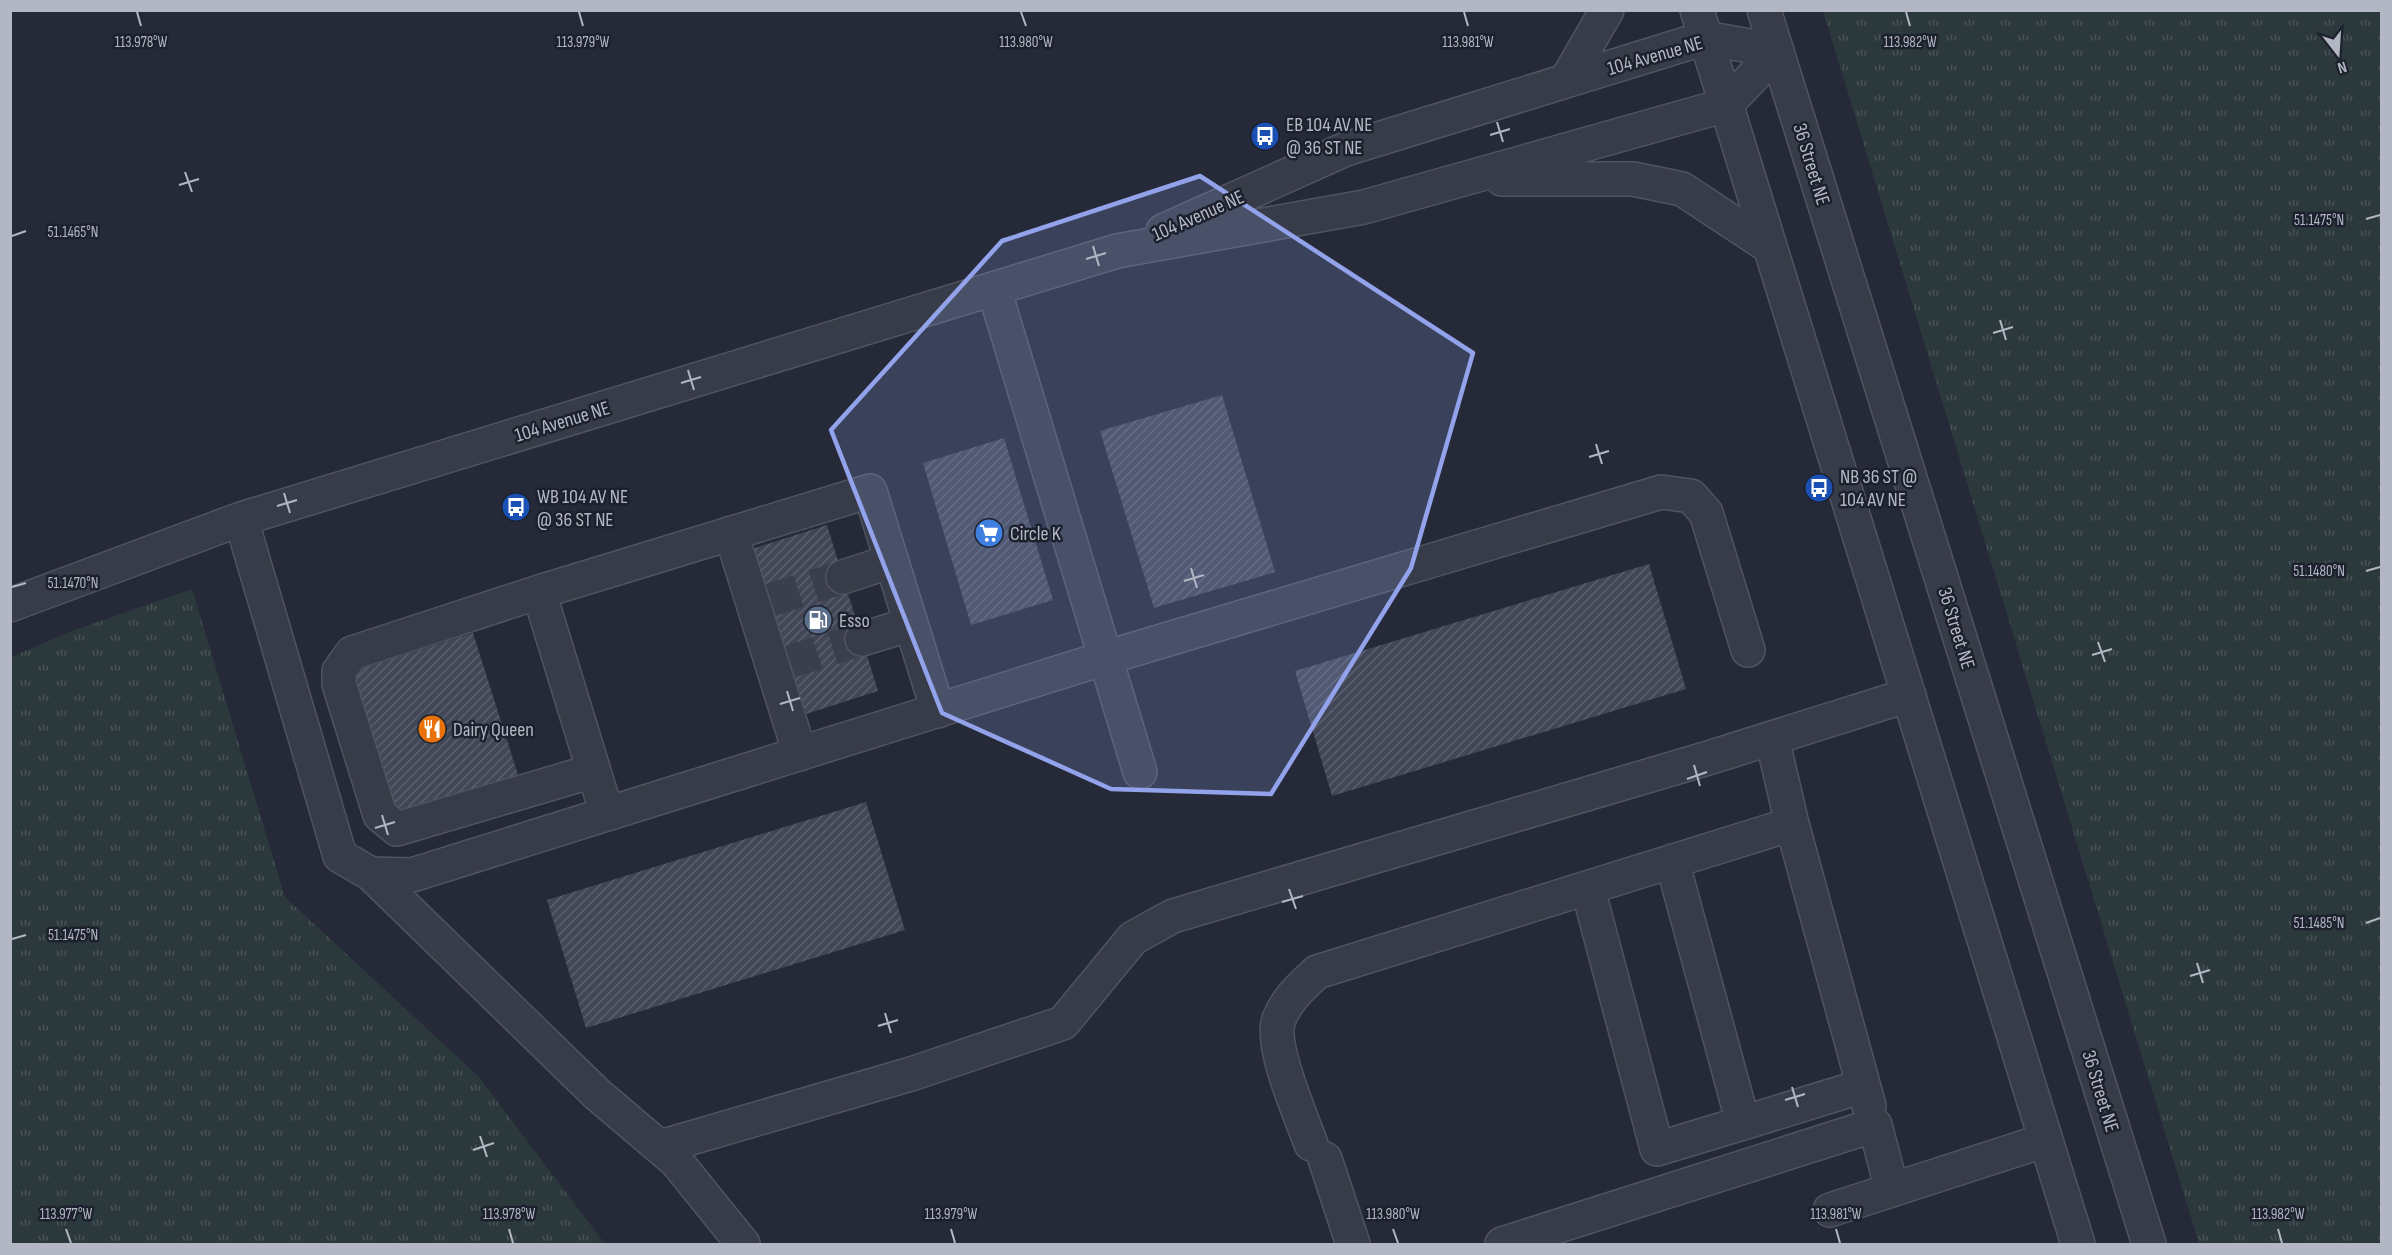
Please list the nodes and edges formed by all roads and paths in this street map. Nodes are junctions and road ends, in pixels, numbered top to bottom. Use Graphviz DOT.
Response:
graph roads {
  1 [pos="1607,10"];
  2 [pos="1764,10"];
  3 [pos="1701,24"];
  4 [pos="1777,51"];
  5 [pos="1566,81"];
  6 [pos="1726,105"];
  7 [pos="1462,179"];
  8 [pos="1770,247"];
  9 [pos="1117,251"];
  10 [pos="994,289"];
  11 [pos="241,519"];
  12 [pos="731,534"];
  13 [pos="892,561"];
  14 [pos="843,577"];
  15 [pos="539,592"];
  16 [pos="10,604"];
  17 [pos="911,624"];
  18 [pos="862,639"];
  19 [pos="1748,650"];
  20 [pos="1105,658"];
  21 [pos="1909,695"];
  22 [pos="938,711"];
  23 [pos="1772,738"];
  24 [pos="800,754"];
  25 [pos="593,771"];
  26 [pos="1140,772"];
  27 [pos="607,814"];
  28 [pos="1792,824"];
  29 [pos="1672,861"];
  30 [pos="371,874"];
  31 [pos="1588,889"];
  32 [pos="1863,1086"];
  33 [pos="1743,1123"];
  34 [pos="1875,1125"];
  35 [pos="2046,1140"];
  36 [pos="660,1148"];
  37 [pos="1892,1190"];
  38 [pos="1830,1210"];
  39 [pos="743,1245"];
  40 [pos="1353,1245"];
  41 [pos="1502,1245"];
  42 [pos="2078,1245"];
  43 [pos="2149,1245"];
  1 -- 5 [label="street"];
  2 -- 4 [label="street, 36 Street NE"];
  3 -- 4 [label="street, 104 Avenue NE"];
  3 -- 5 [label="street, 104 Avenue NE"];
  3 -- 6 [label="street"];
  4 -- 6 [label="street"];
  4 -- 43 [label="street, 36 Street NE"];
  5 -- 9 [label="street, 104 Avenue NE"];
  6 -- 7 [label="street, 104 Avenue NE"];
  6 -- 8 [label="street"];
  7 -- 8 [label="street"];
  7 -- 9 [label="street, 104 Avenue NE"];
  8 -- 21 [label="street"];
  9 -- 10 [label="street, 104 Avenue NE"];
  10 -- 11 [label="street, 104 Avenue NE"];
  10 -- 20 [label="street"];
  11 -- 16 [label="street, 104 Avenue NE"];
  11 -- 30 [label="street"];
  12 -- 13 [label="street"];
  12 -- 15 [label="street"];
  12 -- 24 [label="street"];
  13 -- 14 [label="street"];
  13 -- 17 [label="street"];
  15 -- 25 [label="street"];
  15 -- 25 [label="street"];
  17 -- 18 [label="street"];
  17 -- 22 [label="street"];
  19 -- 20 [label="street"];
  20 -- 22 [label="street"];
  20 -- 26 [label="street"];
  21 -- 23 [label="street"];
  21 -- 35 [label="street"];
  22 -- 24 [label="street"];
  23 -- 28 [label="street"];
  23 -- 36 [label="street"];
  24 -- 27 [label="street"];
  25 -- 27 [label="street"];
  27 -- 30 [label="street"];
  28 -- 29 [label="street"];
  28 -- 32 [label="street"];
  29 -- 31 [label="street"];
  29 -- 33 [label="street"];
  30 -- 36 [label="street"];
  31 -- 33 [label="street"];
  31 -- 40 [label="street"];
  32 -- 33 [label="street"];
  32 -- 34 [label="street"];
  34 -- 37 [label="street"];
  34 -- 41 [label="street"];
  35 -- 37 [label="street"];
  35 -- 42 [label="street"];
  36 -- 39 [label="street"];
  37 -- 38 [label="street"];
}
